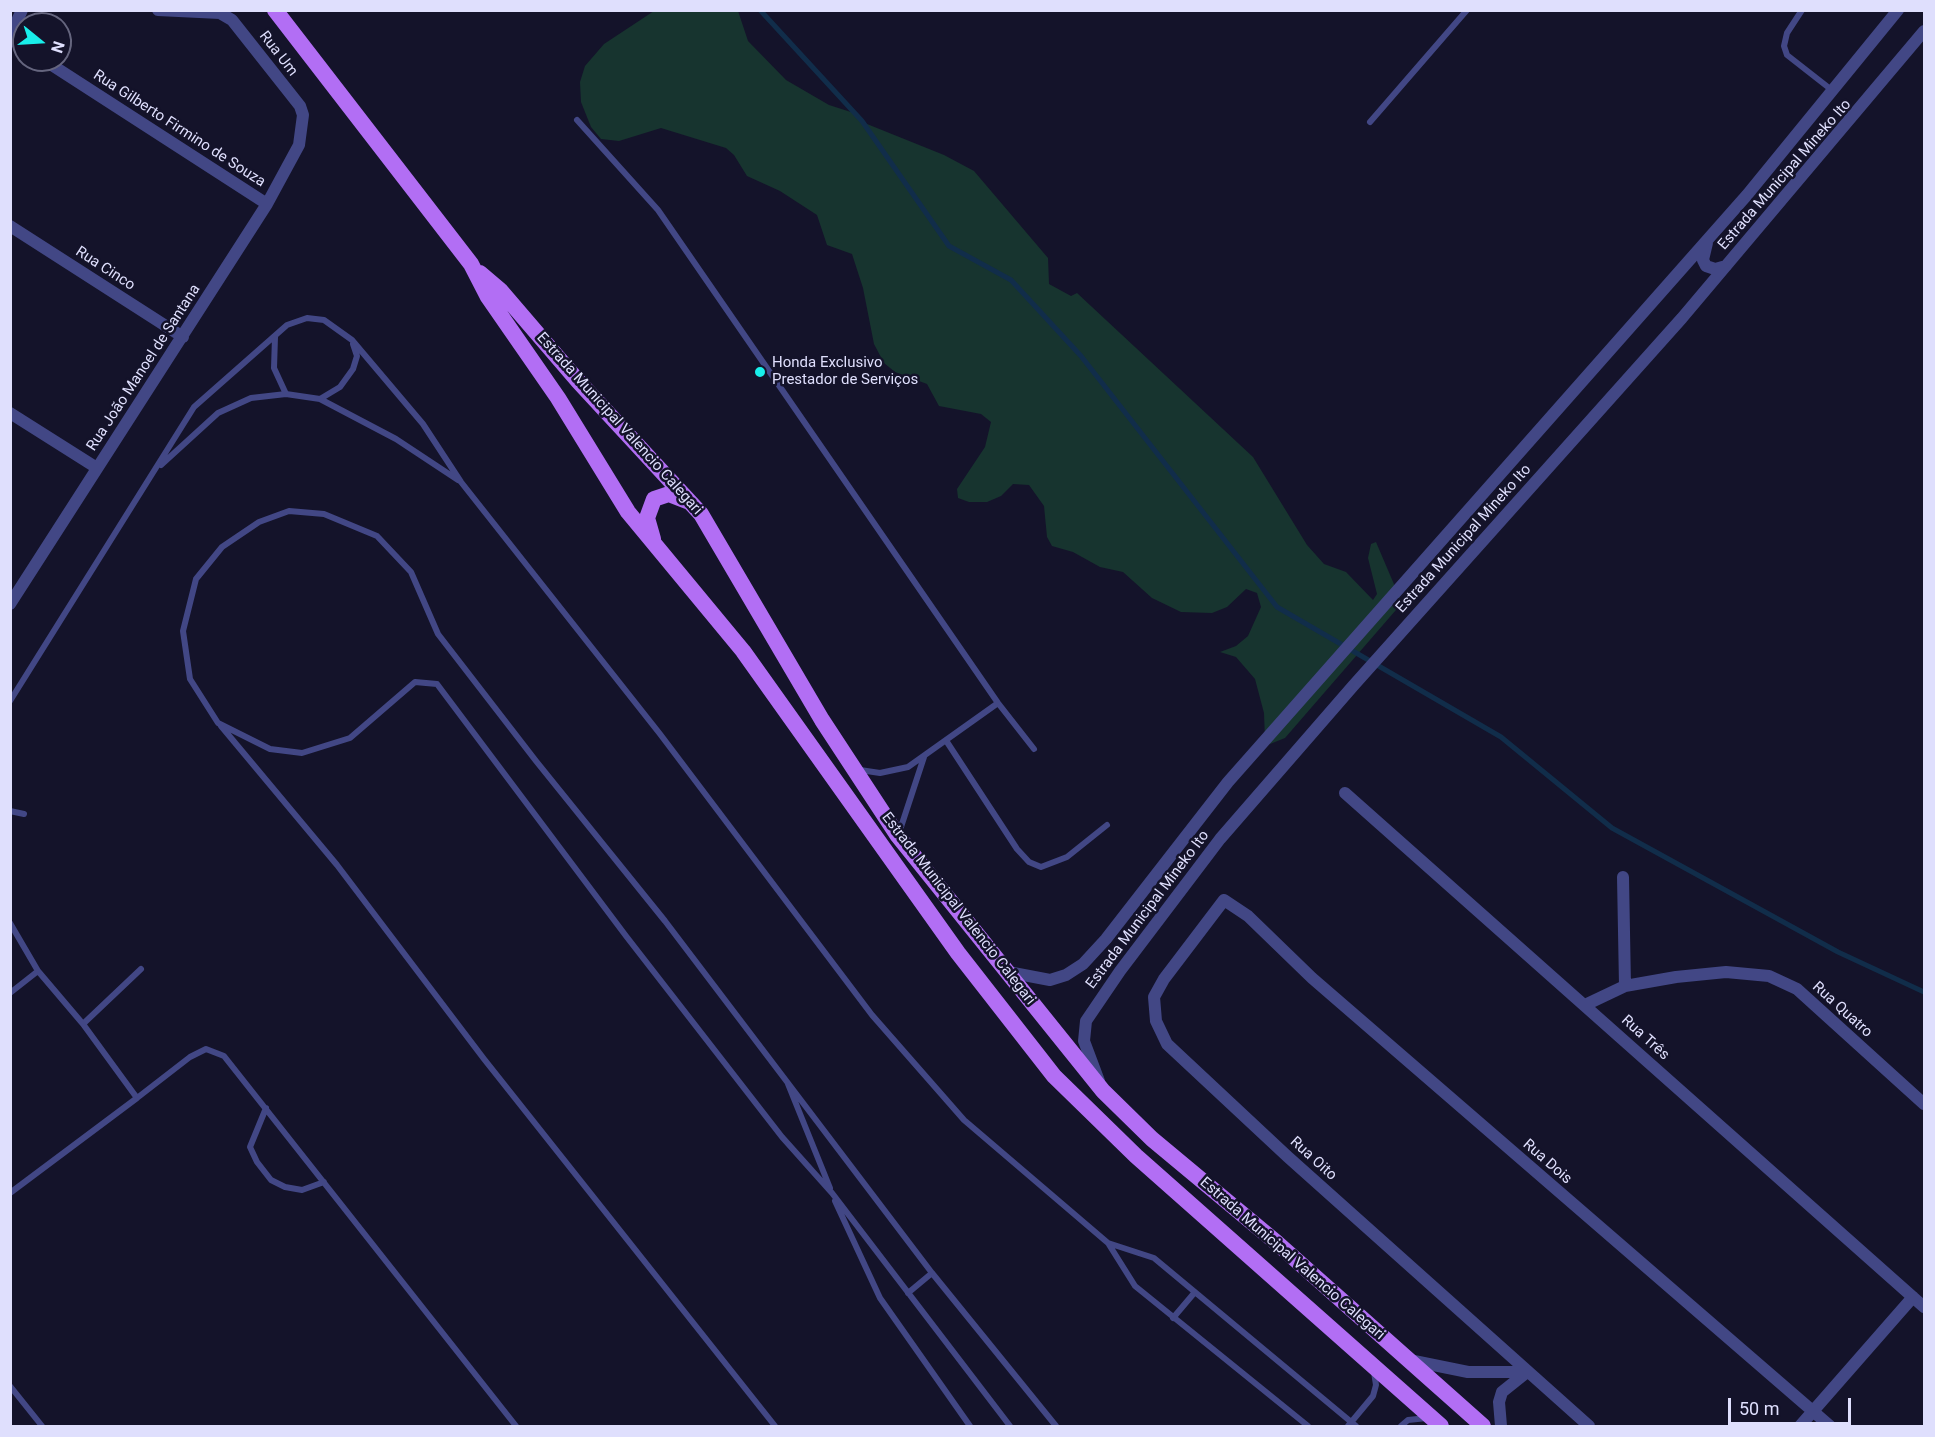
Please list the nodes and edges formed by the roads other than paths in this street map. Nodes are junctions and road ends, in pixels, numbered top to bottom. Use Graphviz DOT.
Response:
graph roads {
  1 [pos="22,10"];
  2 [pos="158,10"];
  3 [pos="276,10"];
  4 [pos="1467,10"];
  5 [pos="1802,10"];
  6 [pos="1898,10"];
  7 [pos="1924,31"];
  8 [pos="10,38"];
  9 [pos="63,72"];
  10 [pos="1834,91"];
  11 [pos="577,120"];
  12 [pos="1370,122"];
  13 [pos="299,145"];
  14 [pos="267,204"];
  15 [pos="10,226"];
  16 [pos="1708,239"];
  17 [pos="471,264"];
  18 [pos="1726,266"];
  19 [pos="183,337"];
  20 [pos="275,337"];
  21 [pos="352,340"];
  22 [pos="286,394"];
  23 [pos="320,399"];
  24 [pos="10,412"];
  25 [pos="97,468"];
  26 [pos="154,471"];
  27 [pos="461,482"];
  28 [pos="701,514"];
  29 [pos="656,548"];
  30 [pos="11,601"];
  31 [pos="10,702"];
  32 [pos="998,703"];
  33 [pos="218,723"];
  34 [pos="947,742"];
  35 [pos="1034,749"];
  36 [pos="924,756"];
  37 [pos="853,769"];
  38 [pos="1345,793"];
  39 [pos="10,811"];
  40 [pos="24,814"];
  41 [pos="1107,825"];
  42 [pos="898,836"];
  43 [pos="1623,877"];
  44 [pos="1248,916"];
  45 [pos="10,923"];
  46 [pos="141,969"];
  47 [pos="38,971"];
  48 [pos="1008,972"];
  49 [pos="1625,986"];
  50 [pos="10,993"];
  51 [pos="1585,1005"];
  52 [pos="83,1024"];
  53 [pos="785,1075"];
  54 [pos="1103,1091"];
  55 [pos="137,1098"];
  56 [pos="1924,1104"];
  57 [pos="266,1108"];
  58 [pos="324,1182"];
  59 [pos="10,1193"];
  60 [pos="832,1193"];
  61 [pos="1108,1243"];
  62 [pos="932,1274"];
  63 [pos="1195,1292"];
  64 [pos="908,1293"];
  65 [pos="1913,1297"];
  66 [pos="1924,1307"];
  67 [pos="1173,1318"];
  68 [pos="1407,1360"];
  69 [pos="1372,1363"];
  70 [pos="1527,1372"];
  71 [pos="10,1386"];
  72 [pos="1812,1412"];
  73 [pos="1436,1422"];
  74 [pos="1352,1425"];
  75 [pos="42,1426"];
  76 [pos="516,1426"];
  77 [pos="775,1426"];
  78 [pos="970,1426"];
  79 [pos="1010,1426"];
  80 [pos="1056,1426"];
  81 [pos="1308,1426"];
  82 [pos="1401,1426"];
  83 [pos="1483,1426"];
  84 [pos="1501,1426"];
  85 [pos="1589,1426"];
  86 [pos="1800,1426"];
  87 [pos="1830,1426"];
  1 -- 8 [label="street"];
  2 -- 13 [label="street, Rua Um"];
  3 -- 17 [label="main road, Estrada Municipal Valencio Calegari"];
  4 -- 12 [label="lane"];
  5 -- 10 [label="lane"];
  6 -- 10 [label="street, Estrada Municipal Mineko Ito"];
  7 -- 18 [label="street, Estrada Municipal Mineko Ito"];
  9 -- 14 [label="street, Rua Gilberto Firmino de Souza"];
  10 -- 16 [label="street, Estrada Municipal Mineko Ito"];
  11 -- 32 [label="lane"];
  13 -- 14 [label="street, Rua João Manoel de Santana"];
  14 -- 19 [label="street, Rua João Manoel de Santana"];
  15 -- 19 [label="street, Rua Cinco"];
  16 -- 18 [label="street"];
  16 -- 48 [label="street, Estrada Municipal Mineko Ito"];
  17 -- 28 [label="main road, Estrada Municipal Valencio Calegari"];
  17 -- 29 [label="main road, Estrada Municipal Valencio Calegari"];
  18 -- 54 [label="street, Estrada Municipal Mineko Ito"];
  19 -- 25 [label="street, Rua João Manoel de Santana"];
  20 -- 21 [label="lane"];
  20 -- 22 [label="lane"];
  20 -- 26 [label="lane"];
  21 -- 23 [label="lane"];
  21 -- 27 [label="lane"];
  22 -- 23 [label="lane"];
  22 -- 26 [label="lane"];
  23 -- 27 [label="lane"];
  24 -- 25 [label="street"];
  25 -- 30 [label="street, Rua João Manoel de Santana"];
  26 -- 31 [label="lane"];
  27 -- 61 [label="lane"];
  28 -- 29 [label="main road"];
  28 -- 37 [label="main road, Estrada Municipal Valencio Calegari"];
  29 -- 69 [label="main road, Estrada Municipal Valencio Calegari"];
  32 -- 34 [label="lane"];
  32 -- 35 [label="lane"];
  33 -- 53 [label="lane"];
  33 -- 60 [label="lane"];
  33 -- 77 [label="lane"];
  34 -- 36 [label="lane"];
  34 -- 41 [label="lane"];
  36 -- 37 [label="lane"];
  36 -- 42 [label="lane"];
  37 -- 42 [label="main road, Estrada Municipal Valencio Calegari"];
  38 -- 51 [label="street, Rua Três"];
  39 -- 40 [label="lane"];
  42 -- 48 [label="main road, Estrada Municipal Valencio Calegari"];
  43 -- 49 [label="street"];
  44 -- 70 [label="street, Rua Oito"];
  44 -- 72 [label="street, Rua Dois"];
  45 -- 47 [label="lane"];
  46 -- 52 [label="lane"];
  47 -- 50 [label="lane"];
  47 -- 52 [label="lane"];
  48 -- 54 [label="main road, Estrada Municipal Valencio Calegari"];
  49 -- 51 [label="street, Rua Quatro"];
  49 -- 56 [label="street, Rua Quatro"];
  51 -- 65 [label="street, Rua Três"];
  52 -- 55 [label="lane"];
  53 -- 60 [label="lane"];
  53 -- 62 [label="lane"];
  54 -- 68 [label="main road, Estrada Municipal Valencio Calegari"];
  55 -- 57 [label="lane"];
  55 -- 59 [label="lane"];
  57 -- 58 [label="lane"];
  57 -- 58 [label="lane"];
  58 -- 76 [label="lane"];
  60 -- 64 [label="lane"];
  60 -- 78 [label="lane"];
  61 -- 63 [label="lane"];
  61 -- 67 [label="lane"];
  62 -- 64 [label="lane"];
  62 -- 80 [label="lane"];
  63 -- 67 [label="lane"];
  63 -- 74 [label="lane"];
  64 -- 79 [label="lane"];
  65 -- 66 [label="street, Rua Três"];
  65 -- 72 [label="street"];
  67 -- 81 [label="lane"];
  68 -- 70 [label="street"];
  68 -- 83 [label="main road, Estrada Municipal Valencio Calegari"];
  69 -- 73 [label="main road, Estrada Municipal Valencio Calegari"];
  69 -- 74 [label="lane"];
  70 -- 84 [label="street"];
  70 -- 85 [label="street, Rua Oito"];
  71 -- 75 [label="lane"];
  72 -- 86 [label="street"];
  72 -- 87 [label="street, Rua Dois"];
  73 -- 82 [label="lane"];
}
